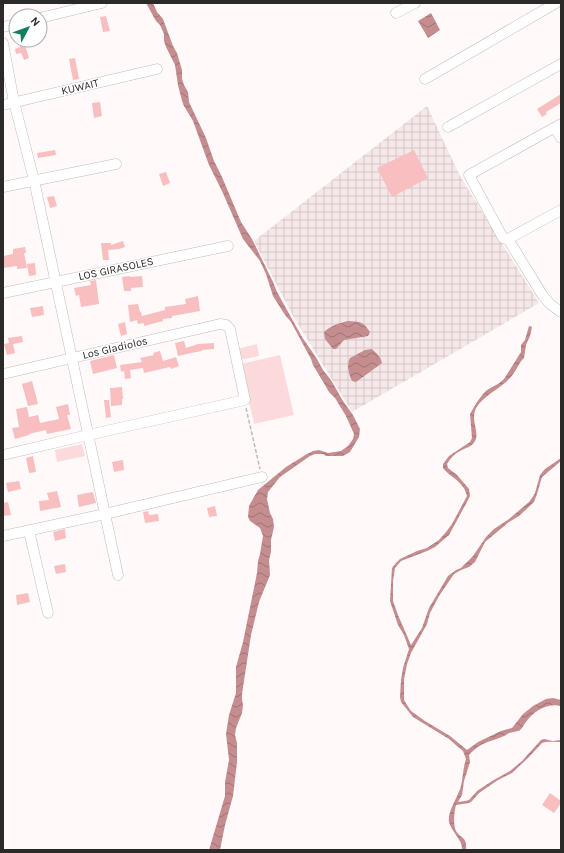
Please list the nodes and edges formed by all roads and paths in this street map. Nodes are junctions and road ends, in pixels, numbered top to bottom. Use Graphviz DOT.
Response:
graph roads {
  1 [pos="102,3"];
  2 [pos="415,3"];
  3 [pos="556,3"];
  4 [pos="396,13"];
  5 [pos="48,16"];
  6 [pos="3,43"];
  7 [pos="561,64"];
  8 [pos="157,69"];
  9 [pos="424,79"];
  10 [pos="14,102"];
  11 [pos="3,105"];
  12 [pos="558,126"];
  13 [pos="448,127"];
  14 [pos="561,138"];
  15 [pos="116,164"];
  16 [pos="34,180"];
  17 [pos="3,187"];
  18 [pos="561,210"];
  19 [pos="508,239"];
  20 [pos="228,246"];
  21 [pos="56,281"];
  22 [pos="3,293"];
  23 [pos="561,312"];
  24 [pos="72,358"];
  25 [pos="3,374"];
  26 [pos="245,400"];
  27 [pos="88,435"];
  28 [pos="3,455"];
  29 [pos="262,477"];
  30 [pos="105,514"];
  31 [pos="28,531"];
  32 [pos="3,536"];
  33 [pos="118,575"];
  34 [pos="48,613"];
  1 -- 5 [label="street"];
  2 -- 4 [label="street"];
  3 -- 9 [label="street"];
  6 -- 10 [label="street"];
  7 -- 13 [label="street"];
  8 -- 10 [label="street, KUWAIT"];
  10 -- 11 [label="street, KUWAIT"];
  10 -- 16 [label="street"];
  12 -- 14 [label="street"];
  12 -- 19 [label="street"];
  15 -- 16 [label="street"];
  16 -- 17 [label="street"];
  16 -- 21 [label="street"];
  18 -- 19 [label="street"];
  19 -- 23 [label="street"];
  20 -- 21 [label="street, LOS GIRASOLES"];
  21 -- 22 [label="street, LOS GIRASOLES"];
  21 -- 24 [label="street"];
  24 -- 25 [label="street, Los Gladiolos"];
  24 -- 26 [label="street, Los Gladiolos"];
  24 -- 27 [label="street"];
  26 -- 27 [label="street"];
  26 -- 29 [label="path"];
  27 -- 28 [label="street"];
  27 -- 30 [label="street"];
  29 -- 30 [label="street"];
  30 -- 31 [label="street"];
  30 -- 33 [label="street"];
  31 -- 32 [label="street"];
  31 -- 34 [label="street"];
}
